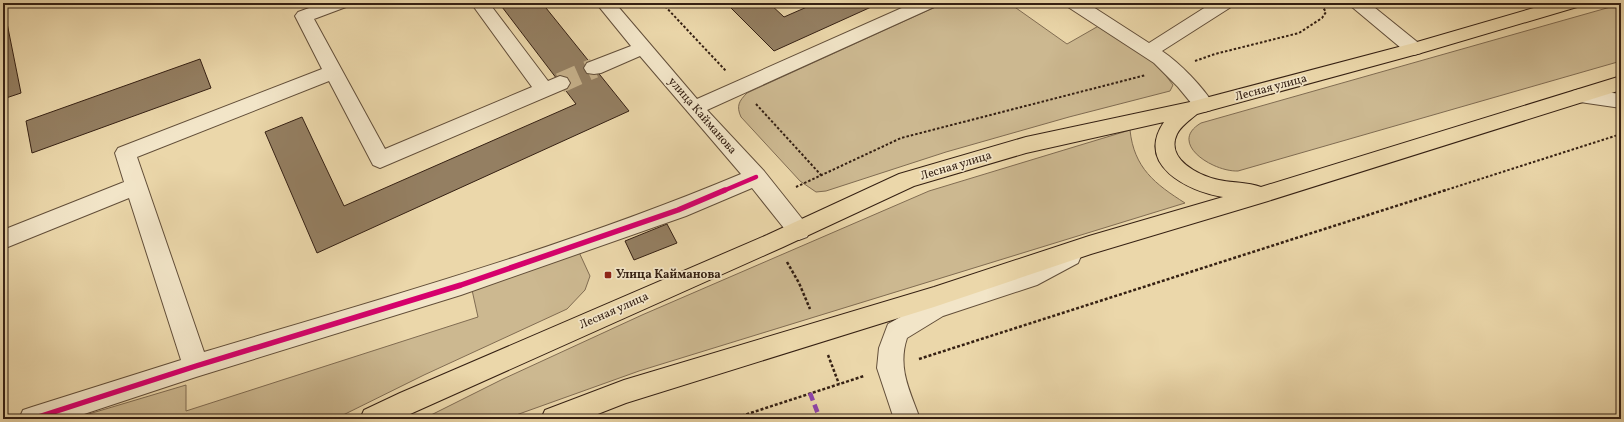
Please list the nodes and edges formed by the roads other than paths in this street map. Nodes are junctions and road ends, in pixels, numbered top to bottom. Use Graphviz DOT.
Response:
graph roads {
  1 [pos="340,3"];
  2 [pos="480,3"];
  3 [pos="606,3"];
  4 [pos="928,3"];
  5 [pos="1074,3"];
  6 [pos="1225,3"];
  7 [pos="1358,3"];
  8 [pos="1571,3"];
  9 [pos="643,48"];
  10 [pos="1414,49"];
  11 [pos="1149,51"];
  12 [pos="594,68"];
  13 [pos="334,72"];
  14 [pos="1621,83"];
  15 [pos="1580,96"];
  16 [pos="1621,101"];
  17 [pos="1197,107"];
  18 [pos="694,108"];
  19 [pos="756,177"];
  20 [pos="137,186"];
  21 [pos="1268,193"];
  22 [pos="799,230"];
  23 [pos="3,240"];
  24 [pos="1089,245"];
  25 [pos="196,366"];
  26 [pos="32,419"];
  27 [pos="373,419"];
  28 [pos="554,419"];
  29 [pos="907,419"];
  1 -- 13 [label="street"];
  2 -- 13 [label="street"];
  3 -- 9 [label="street, улица Кайманова"];
  4 -- 18 [label="street"];
  5 -- 11 [label="street"];
  6 -- 11 [label="street"];
  7 -- 10 [label="street"];
  8 -- 10 [label="main road, Лесная улица"];
  9 -- 12 [label="street"];
  9 -- 18 [label="street, улица Кайманова"];
  10 -- 17 [label="main road, Лесная улица"];
  11 -- 17 [label="street"];
  13 -- 20 [label="street"];
  14 -- 15 [label="main road"];
  15 -- 16 [label="street"];
  15 -- 21 [label="main road"];
  17 -- 21 [label="main road"];
  17 -- 22 [label="main road, Лесная улица"];
  18 -- 19 [label="street, улица Кайманова"];
  19 -- 22 [label="street, улица Кайманова"];
  19 -- 25 [label="street"];
  20 -- 23 [label="street"];
  20 -- 25 [label="street"];
  21 -- 24 [label="main road"];
  22 -- 27 [label="main road, Лесная улица"];
  24 -- 28 [label="main road"];
  24 -- 29 [label="street"];
  25 -- 26 [label="street"];
}
